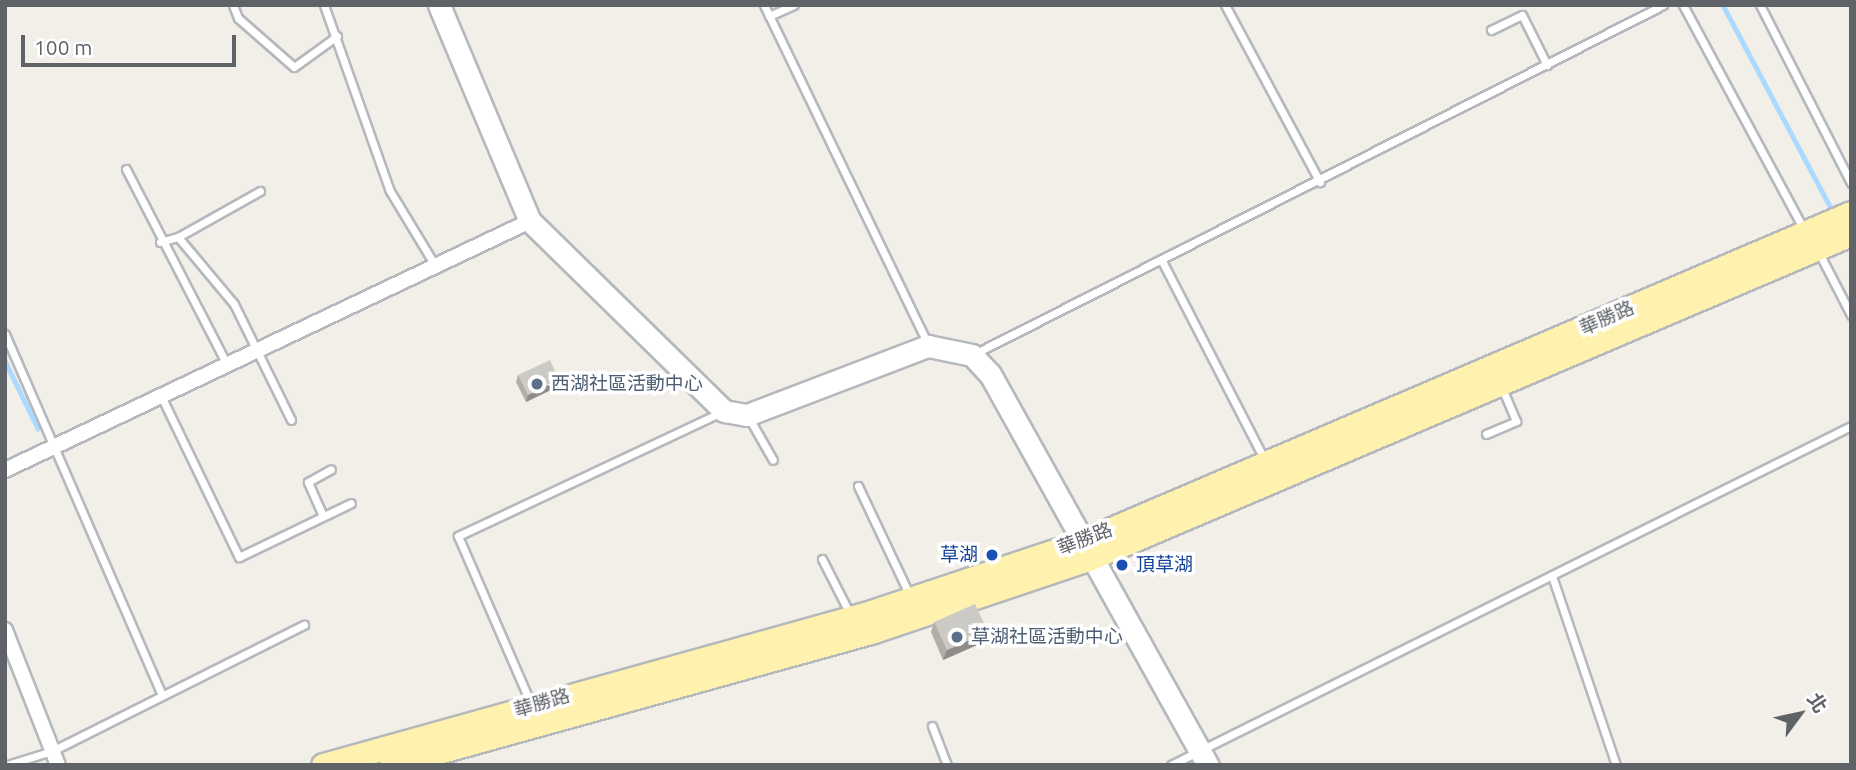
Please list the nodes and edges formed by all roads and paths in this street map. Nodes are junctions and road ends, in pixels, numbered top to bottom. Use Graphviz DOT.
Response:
graph roads {
  1 [pos="233,5"];
  2 [pos="324,5"];
  3 [pos="439,5"];
  4 [pos="764,5"];
  5 [pos="794,5"];
  6 [pos="1225,5"];
  7 [pos="1664,5"];
  8 [pos="1683,5"];
  9 [pos="1760,5"];
  10 [pos="769,16"];
  11 [pos="1491,30"];
  12 [pos="337,36"];
  13 [pos="1547,65"];
  14 [pos="126,170"];
  15 [pos="1320,182"];
  16 [pos="1851,183"];
  17 [pos="260,191"];
  18 [pos="1851,213"];
  19 [pos="530,221"];
  20 [pos="1851,234"];
  21 [pos="178,237"];
  22 [pos="1816,238"];
  23 [pos="160,242"];
  24 [pos="1162,261"];
  25 [pos="436,267"];
  26 [pos="1851,315"];
  27 [pos="5,334"];
  28 [pos="928,346"];
  29 [pos="258,348"];
  30 [pos="972,355"];
  31 [pos="226,363"];
  32 [pos="1500,384"];
  33 [pos="160,393"];
  34 [pos="724,411"];
  35 [pos="747,415"];
  36 [pos="291,420"];
  37 [pos="1851,426"];
  38 [pos="1486,435"];
  39 [pos="54,441"];
  40 [pos="773,460"];
  41 [pos="1266,463"];
  42 [pos="331,469"];
  43 [pos="5,470"];
  44 [pos="858,486"];
  45 [pos="351,503"];
  46 [pos="323,516"];
  47 [pos="1086,550"];
  48 [pos="822,559"];
  49 [pos="1552,576"];
  50 [pos="912,600"];
  51 [pos="852,618"];
  52 [pos="304,625"];
  53 [pos="5,630"];
  54 [pos="161,692"];
  55 [pos="536,715"];
  56 [pos="932,726"];
  57 [pos="52,751"];
  58 [pos="415,755"];
  59 [pos="1205,758"];
  60 [pos="7,765"];
  61 [pos="58,765"];
  62 [pos="323,765"];
  63 [pos="391,765"];
  64 [pos="947,765"];
  65 [pos="1171,765"];
  66 [pos="1616,765"];
  1 -- 12 [label="lane"];
  2 -- 12 [label="lane"];
  3 -- 19 [label="street"];
  4 -- 10 [label="lane"];
  5 -- 10 [label="lane"];
  6 -- 15 [label="lane"];
  7 -- 13 [label="lane"];
  8 -- 22 [label="lane"];
  9 -- 16 [label="lane"];
  10 -- 28 [label="lane"];
  11 -- 13 [label="lane"];
  12 -- 25 [label="lane"];
  13 -- 15 [label="lane"];
  14 -- 23 [label="lane"];
  15 -- 24 [label="lane"];
  17 -- 21 [label="lane"];
  18 -- 22 [label="main road"];
  19 -- 25 [label="street"];
  19 -- 34 [label="street"];
  20 -- 22 [label="main road"];
  21 -- 23 [label="lane"];
  21 -- 29 [label="lane"];
  22 -- 26 [label="lane"];
  22 -- 32 [label="main road, 華勝路"];
  22 -- 41 [label="main road, 華勝路"];
  23 -- 31 [label="lane"];
  24 -- 30 [label="lane"];
  24 -- 41 [label="lane"];
  25 -- 29 [label="street"];
  27 -- 39 [label="lane"];
  28 -- 30 [label="street"];
  28 -- 35 [label="street"];
  29 -- 31 [label="street"];
  29 -- 36 [label="lane"];
  30 -- 47 [label="street"];
  31 -- 33 [label="street"];
  32 -- 38 [label="lane"];
  32 -- 47 [label="main road, 華勝路"];
  33 -- 39 [label="street"];
  33 -- 46 [label="lane"];
  34 -- 35 [label="street"];
  34 -- 55 [label="lane"];
  35 -- 40 [label="lane"];
  37 -- 49 [label="lane"];
  39 -- 43 [label="street"];
  39 -- 54 [label="lane"];
  41 -- 47 [label="main road, 華勝路"];
  42 -- 46 [label="lane"];
  44 -- 50 [label="lane"];
  45 -- 46 [label="lane"];
  47 -- 50 [label="main road, 華勝路"];
  47 -- 55 [label="main road, 華勝路"];
  47 -- 59 [label="street"];
  48 -- 51 [label="lane"];
  49 -- 59 [label="lane"];
  49 -- 66 [label="lane"];
  50 -- 51 [label="main road, 華勝路"];
  51 -- 55 [label="main road, 華勝路"];
  52 -- 54 [label="lane"];
  53 -- 57 [label="street"];
  54 -- 57 [label="lane"];
  55 -- 58 [label="main road, 華勝路"];
  56 -- 64 [label="lane"];
  57 -- 60 [label="lane"];
  57 -- 61 [label="street"];
  58 -- 62 [label="main road, 華勝路"];
  58 -- 63 [label="main road, 華勝路"];
  59 -- 65 [label="lane"];
}
